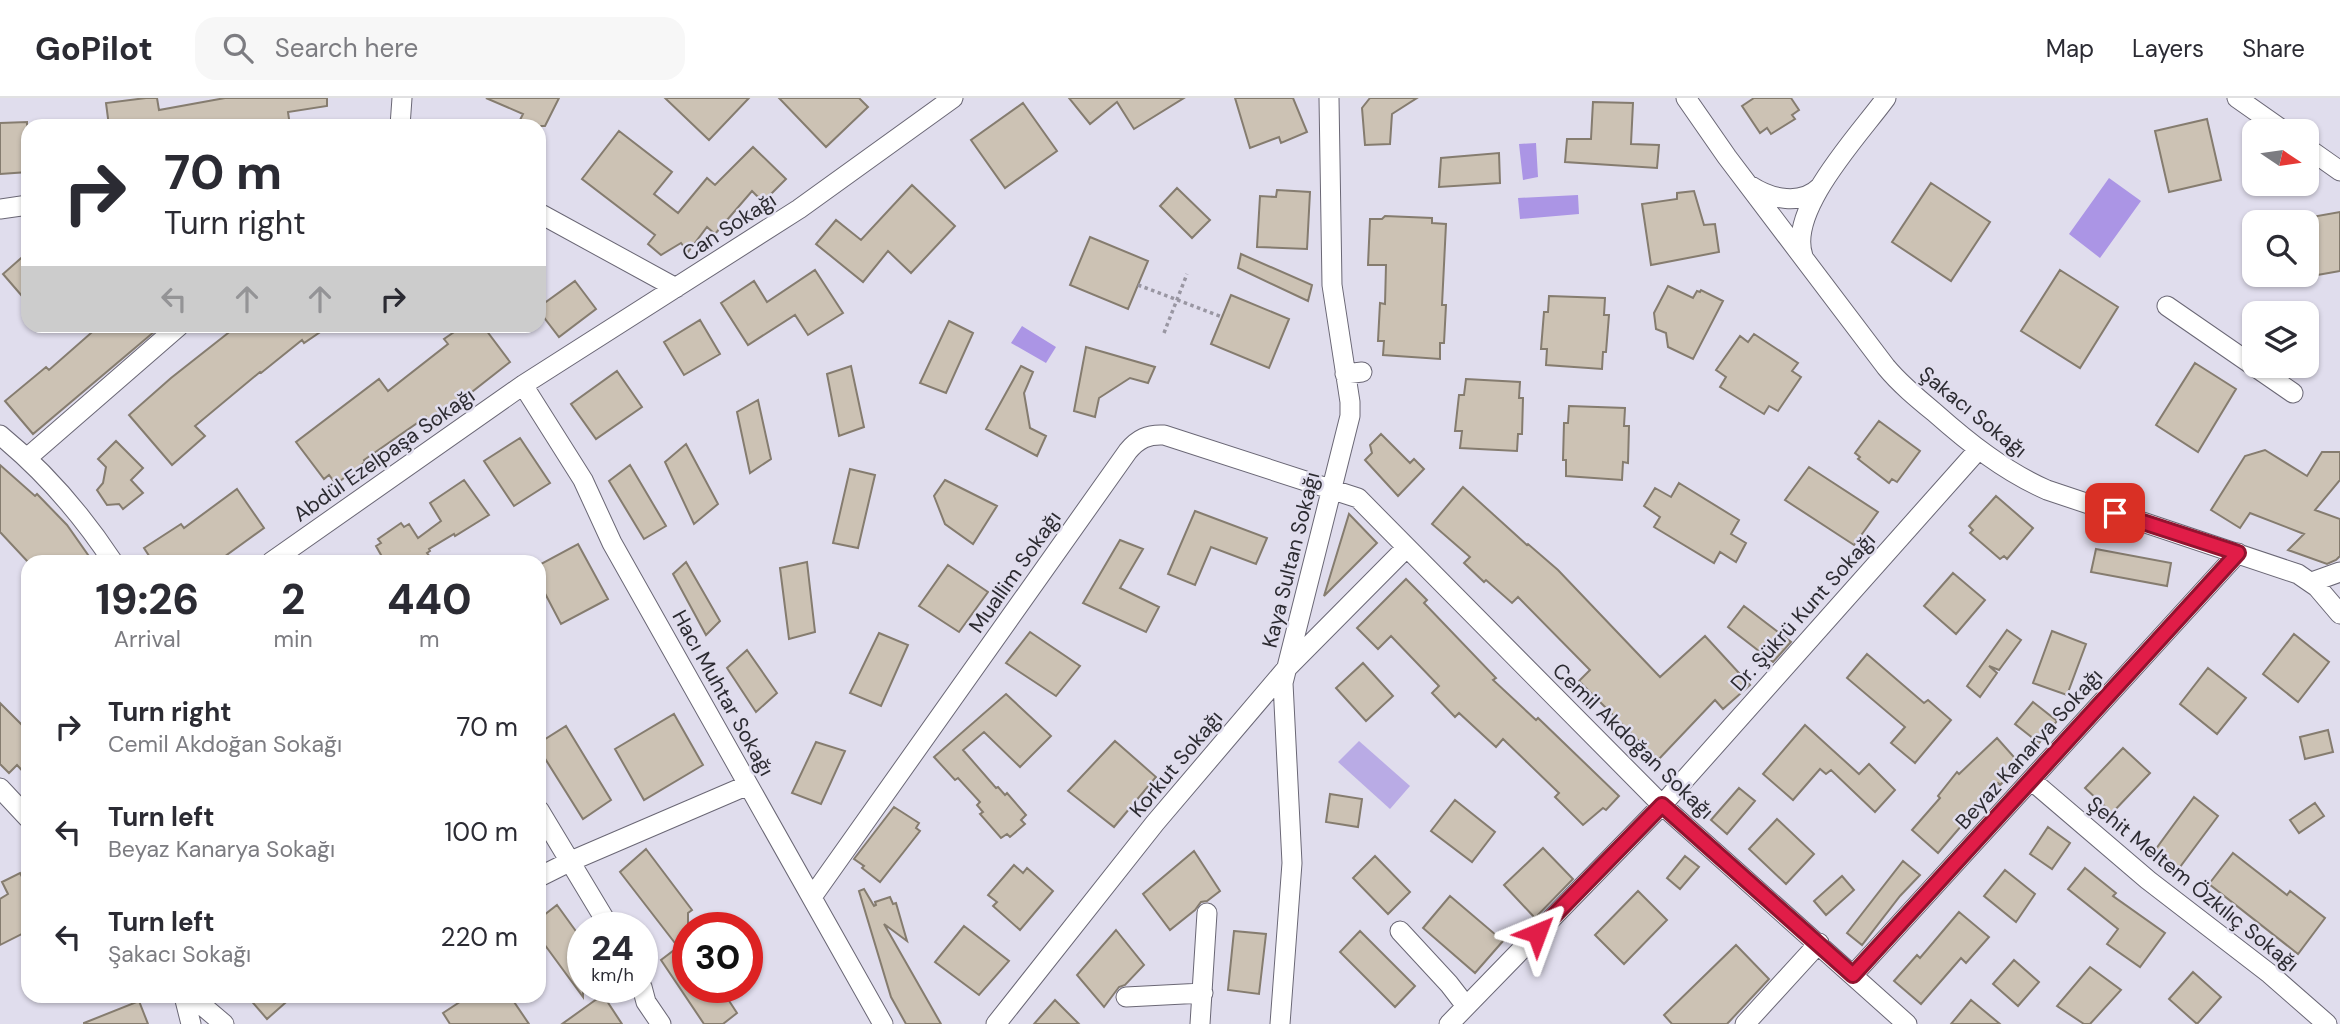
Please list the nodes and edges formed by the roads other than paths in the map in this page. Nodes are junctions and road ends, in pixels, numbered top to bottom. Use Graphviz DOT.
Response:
graph roads {
  1 [pos="402,98"];
  2 [pos="953,98"];
  3 [pos="1686,98"];
  4 [pos="1886,98"];
  5 [pos="2237,98"];
  6 [pos="1330,102"];
  7 [pos="400,119"];
  8 [pos="2267,119"];
  9 [pos="2319,156"];
  10 [pos="2340,171"];
  11 [pos="1747,183"];
  12 [pos="1820,186"];
  13 [pos="21,206"];
  14 [pos="0,209"];
  15 [pos="546,217"];
  16 [pos="1806,260"];
  17 [pos="676,288"];
  18 [pos="2167,306"];
  19 [pos="172,333"];
  20 [pos="523,385"];
  21 [pos="2293,393"];
  22 [pos="0,435"];
  23 [pos="1978,450"];
  24 [pos="27,458"];
  25 [pos="1333,488"];
  26 [pos="1406,548"];
  27 [pos="2238,553"];
  28 [pos="108,555"];
  29 [pos="281,555"];
  30 [pos="2340,572"];
  31 [pos="2312,582"];
  32 [pos="2340,614"];
  33 [pos="1286,669"];
  34 [pos="2031,780"];
  35 [pos="748,785"];
  36 [pos="0,788"];
  37 [pos="1662,805"];
  38 [pos="21,810"];
  39 [pos="546,821"];
  40 [pos="571,861"];
  41 [pos="546,874"];
  42 [pos="812,897"];
  43 [pos="601,912"];
  44 [pos="1207,913"];
  45 [pos="1400,931"];
  46 [pos="1819,943"];
  47 [pos="1853,975"];
  48 [pos="1203,993"];
  49 [pos="1126,997"];
  50 [pos="186,1003"];
  51 [pos="199,1003"];
  52 [pos="647,1003"];
  53 [pos="1466,1006"];
  54 [pos="876,1022"];
  55 [pos="191,1024"];
  56 [pos="224,1024"];
  57 [pos="661,1024"];
  58 [pos="996,1024"];
  59 [pos="1200,1024"];
  60 [pos="1280,1024"];
  61 [pos="1449,1024"];
  62 [pos="1745,1024"];
  63 [pos="1908,1024"];
  64 [pos="2326,1024"];
  1 -- 7 [label="street"];
  2 -- 17 [label="street, Can Sokağı"];
  3 -- 11 [label="street, Şakacı Sokağı"];
  4 -- 12 [label="street"];
  5 -- 8 [label="street"];
  6 -- 25 [label="street, Kaya Sultan Sokağı"];
  9 -- 10 [label="street"];
  11 -- 12 [label="street"];
  11 -- 16 [label="street, Şakacı Sokağı"];
  12 -- 16 [label="street"];
  13 -- 14 [label="street"];
  15 -- 17 [label="street"];
  16 -- 23 [label="street, Şakacı Sokağı"];
  17 -- 20 [label="street, Can Sokağı"];
  18 -- 21 [label="street"];
  19 -- 24 [label="street"];
  20 -- 29 [label="street, Abdül Ezelpaşa Sokağı"];
  20 -- 35 [label="street, Hacı Muhtar Sokağı"];
  22 -- 24 [label="street"];
  23 -- 27 [label="street, Şakacı Sokağı"];
  23 -- 37 [label="street, Dr. Şükrü Kunt Sokağı"];
  24 -- 28 [label="street"];
  25 -- 26 [label="street, Cemil Akdoğan Sokağı"];
  25 -- 33 [label="street, Kaya Sultan Sokağı"];
  25 -- 42 [label="street, Muallim Sokağı"];
  26 -- 33 [label="street, Korkut Sokağı"];
  26 -- 37 [label="street, Cemil Akdoğan Sokağı"];
  27 -- 31 [label="street, Şakacı Sokağı"];
  27 -- 34 [label="street, Beyaz Kanarya Sokağı"];
  30 -- 31 [label="street"];
  31 -- 32 [label="street, Şakacı Sokağı"];
  33 -- 58 [label="street, Korkut Sokağı"];
  33 -- 60 [label="street, Kaya Sultan Sokağı"];
  34 -- 47 [label="street, Beyaz Kanarya Sokağı"];
  34 -- 64 [label="street, Şehit Meltem Özkılıç Sokağı"];
  35 -- 40 [label="street"];
  35 -- 42 [label="street, Hacı Muhtar Sokağı"];
  36 -- 38 [label="street"];
  37 -- 46 [label="street, Cemil Akdoğan Sokağı"];
  37 -- 53 [label="street, Dr. Şükrü Kunt Sokağı"];
  39 -- 40 [label="street"];
  40 -- 41 [label="street"];
  40 -- 43 [label="street"];
  42 -- 54 [label="street, Hacı Muhtar Sokağı"];
  44 -- 48 [label="street"];
  45 -- 53 [label="street"];
  46 -- 47 [label="street, Cemil Akdoğan Sokağı"];
  46 -- 62 [label="street"];
  47 -- 63 [label="street, Cemil Akdoğan Sokağı"];
  48 -- 49 [label="street"];
  48 -- 59 [label="street"];
  50 -- 55 [label="street"];
  51 -- 56 [label="street"];
  52 -- 57 [label="street"];
  53 -- 61 [label="street, Dr. Şükrü Kunt Sokağı"];
}
